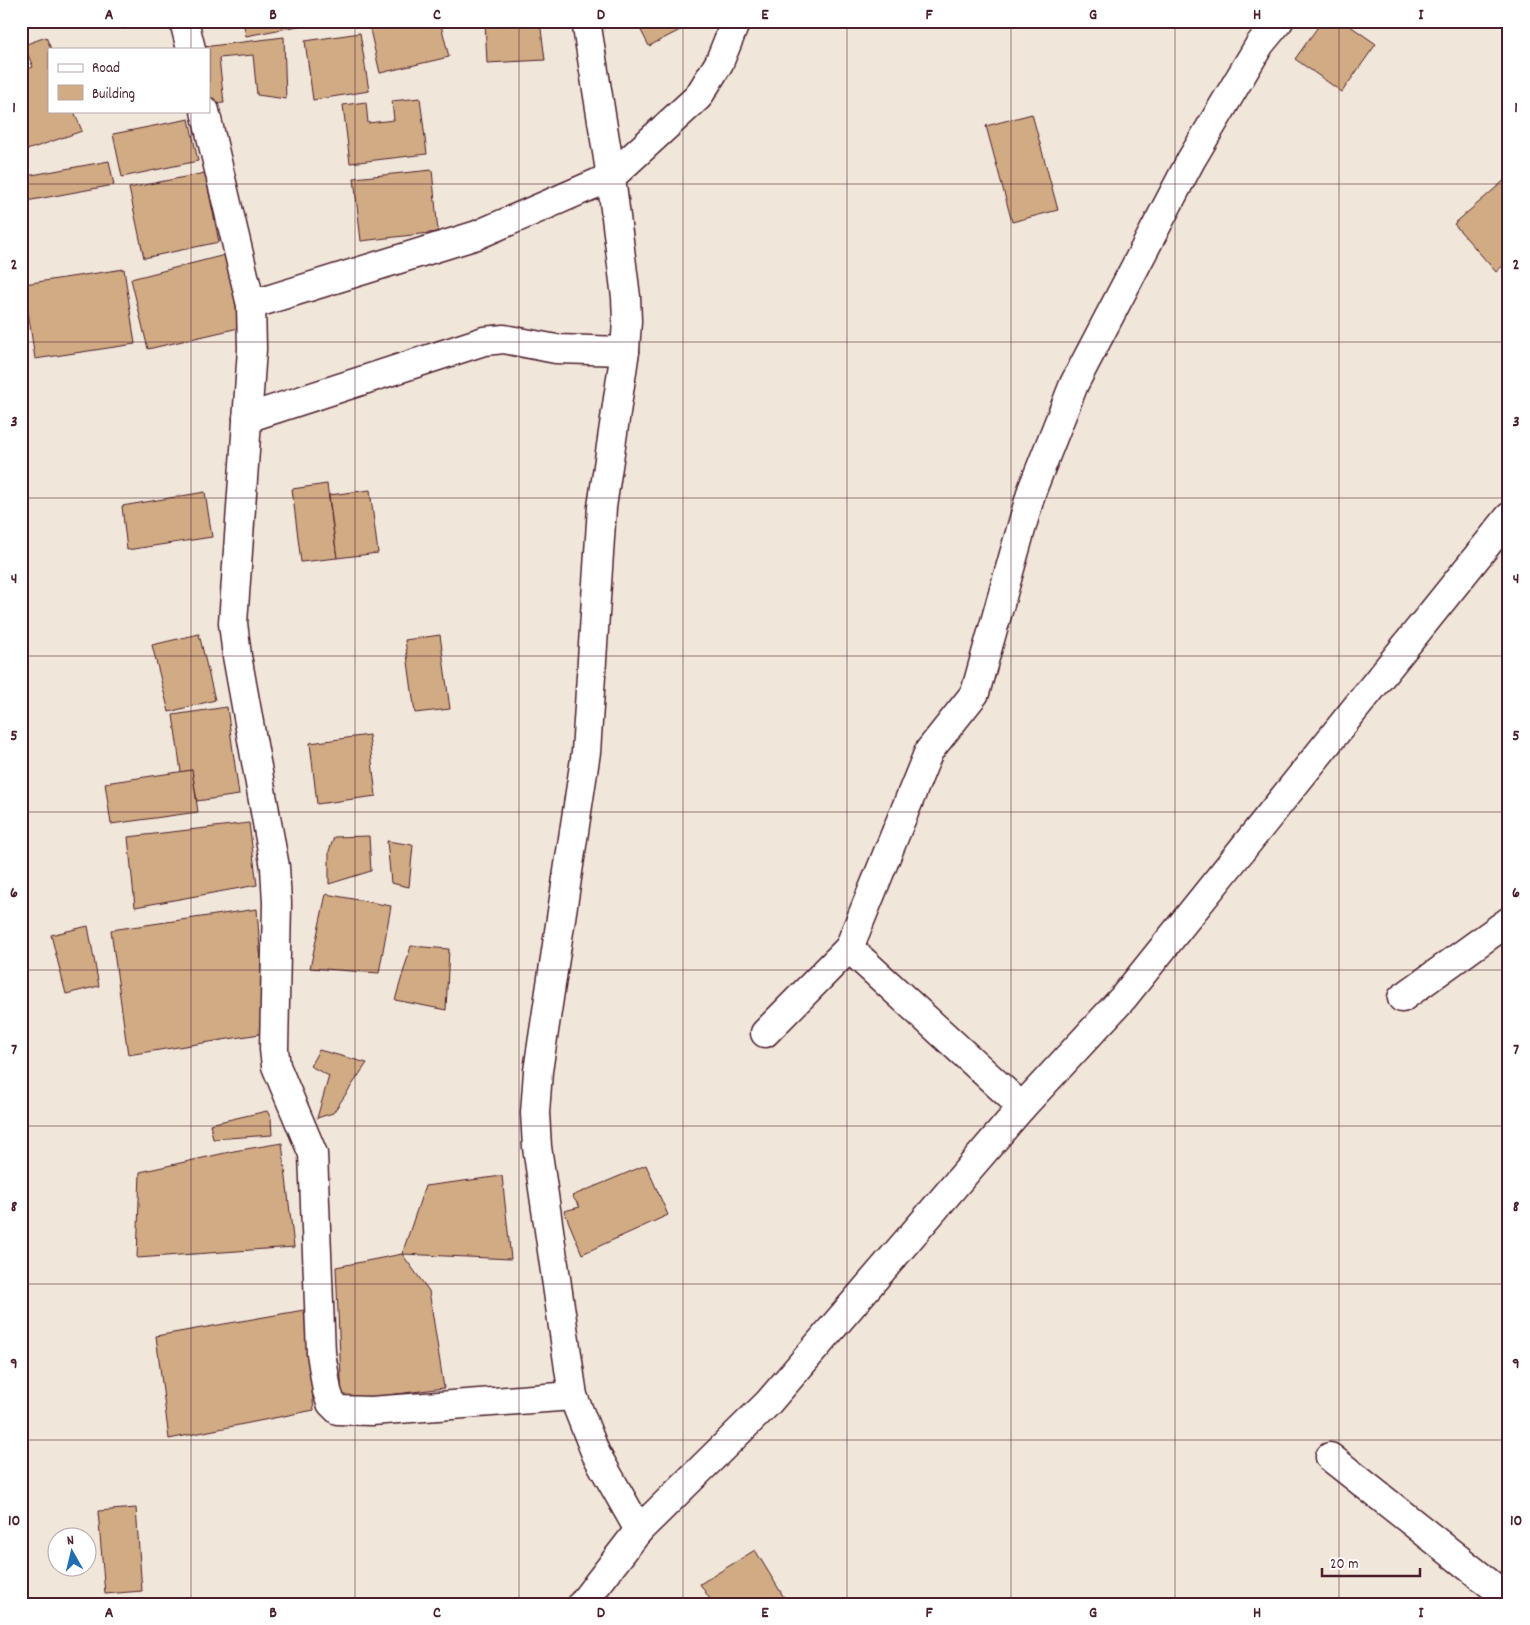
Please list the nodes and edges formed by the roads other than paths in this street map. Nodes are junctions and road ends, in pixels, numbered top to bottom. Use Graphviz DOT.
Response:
graph roads {
  1 [pos="184,21"];
  2 [pos="586,21"];
  3 [pos="736,21"];
  4 [pos="1279,21"];
  5 [pos="191,48"];
  6 [pos="205,112"];
  7 [pos="611,177"];
  8 [pos="251,305"];
  9 [pos="625,351"];
  10 [pos="247,418"];
  11 [pos="1509,517"];
  12 [pos="1509,920"];
  13 [pos="849,948"];
  14 [pos="1402,998"];
  15 [pos="765,1033"];
  16 [pos="1022,1107"];
  17 [pos="572,1396"];
  18 [pos="1330,1457"];
  19 [pos="638,1530"];
  20 [pos="1509,1599"];
  21 [pos="582,1604"];
  1 -- 5 [label="street"];
  2 -- 7 [label="street"];
  3 -- 7 [label="street"];
  4 -- 13 [label="street"];
  6 -- 8 [label="street"];
  7 -- 8 [label="street"];
  7 -- 9 [label="street"];
  8 -- 10 [label="street"];
  9 -- 10 [label="street"];
  9 -- 17 [label="street"];
  10 -- 17 [label="street"];
  11 -- 16 [label="street"];
  12 -- 14 [label="street"];
  13 -- 15 [label="street"];
  13 -- 16 [label="street"];
  16 -- 19 [label="street"];
  17 -- 19 [label="street"];
  18 -- 20 [label="street"];
  19 -- 21 [label="street"];
}
